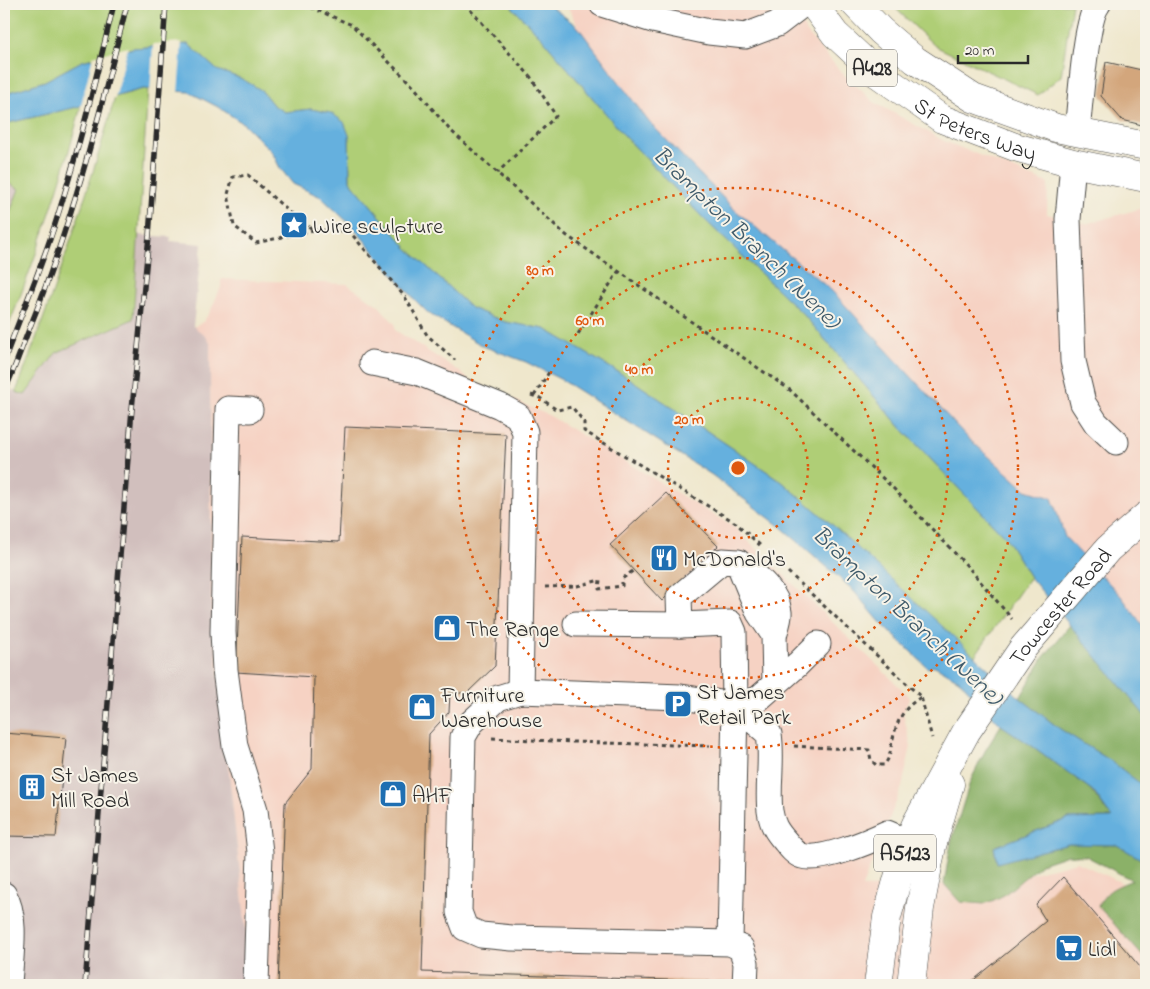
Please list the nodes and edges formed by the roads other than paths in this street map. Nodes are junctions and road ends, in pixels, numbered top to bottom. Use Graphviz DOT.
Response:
graph roads {
  1 [pos="602,4"];
  2 [pos="803,4"];
  3 [pos="813,4"];
  4 [pos="855,4"];
  5 [pos="1098,4"];
  6 [pos="1077,132"];
  7 [pos="1146,146"];
  8 [pos="1074,163"];
  9 [pos="1146,178"];
  10 [pos="372,363"];
  11 [pos="250,410"];
  12 [pos="1116,442"];
  13 [pos="1146,516"];
  14 [pos="576,624"];
  15 [pos="680,625"];
  16 [pos="818,644"];
  17 [pos="774,685"];
  18 [pos="520,691"];
  19 [pos="735,705"];
  20 [pos="966,732"];
  21 [pos="908,842"];
  22 [pos="4,895"];
  23 [pos="730,943"];
  24 [pos="9,985"];
  25 [pos="256,985"];
  26 [pos="745,985"];
  27 [pos="878,985"];
  28 [pos="910,985"];
  1 -- 2 [label="street"];
  3 -- 8 [label="main road, St Peters Way / A428"];
  4 -- 6 [label="main road, St Peters Way / A428"];
  5 -- 6 [label="street"];
  6 -- 7 [label="main road, St Peters Way / A428"];
  6 -- 8 [label="main road"];
  8 -- 9 [label="main road, St Peters Way / A428"];
  8 -- 12 [label="street"];
  10 -- 18 [label="street"];
  11 -- 25 [label="street"];
  13 -- 20 [label="main road, Towcester Road / A5123"];
  14 -- 15 [label="street"];
  15 -- 17 [label="street"];
  15 -- 19 [label="street"];
  16 -- 17 [label="street"];
  17 -- 19 [label="street"];
  18 -- 19 [label="street"];
  18 -- 23 [label="street"];
  19 -- 21 [label="street"];
  19 -- 23 [label="street"];
  20 -- 21 [label="main road, Towcester Road / A5123"];
  20 -- 28 [label="main road, Towcester Road / A5123"];
  21 -- 27 [label="main road, Towcester Road / A5123"];
  22 -- 24 [label="street"];
  23 -- 26 [label="street"];
}
